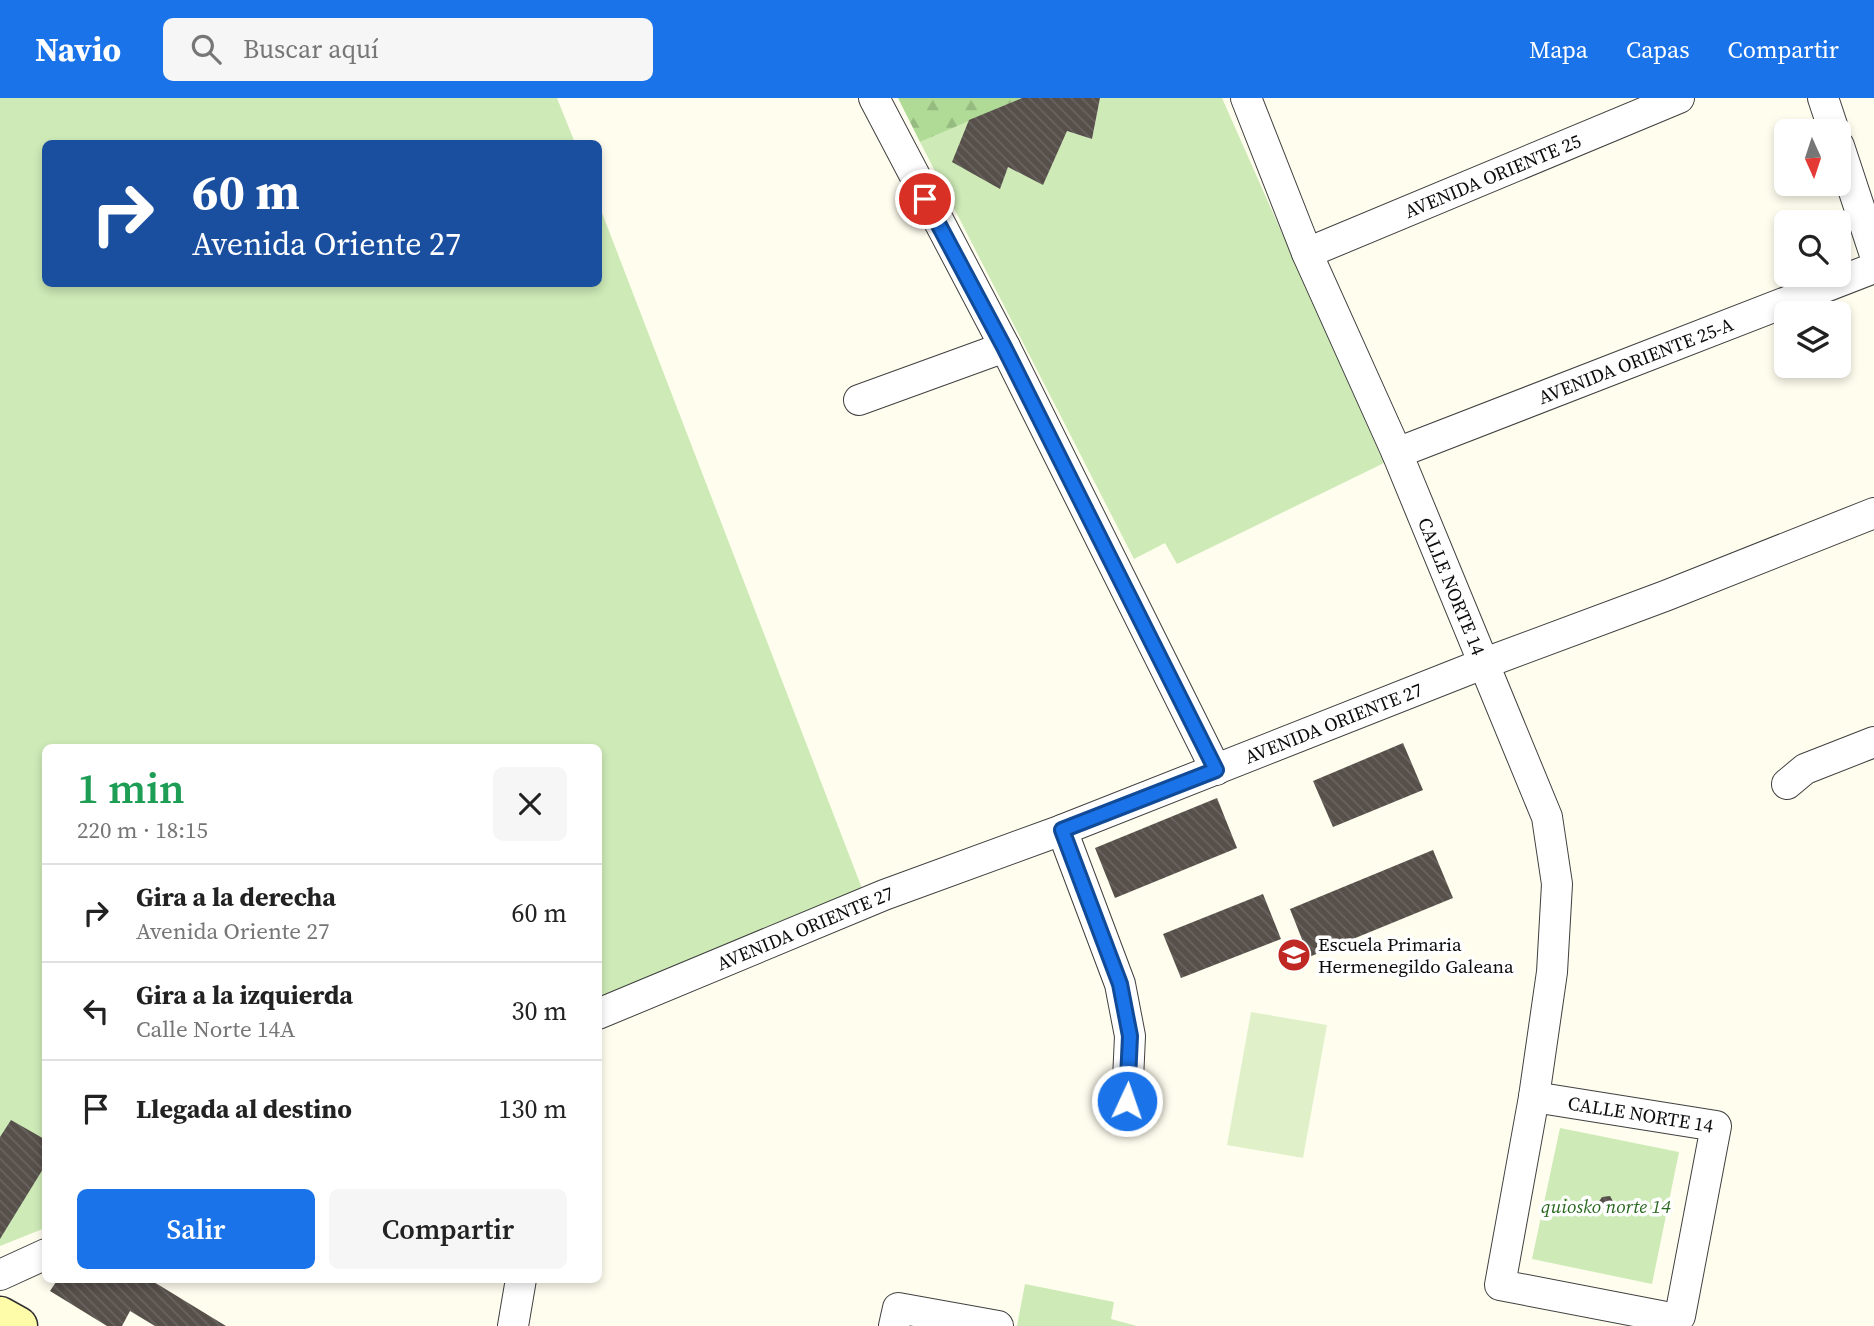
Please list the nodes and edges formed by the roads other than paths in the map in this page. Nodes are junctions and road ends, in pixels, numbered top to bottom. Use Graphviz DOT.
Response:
graph roads {
  1 [pos="874,98"];
  2 [pos="1246,98"];
  3 [pos="1679,98"];
  4 [pos="1823,98"];
  5 [pos="1830,119"];
  6 [pos="1852,185"];
  7 [pos="1874,252"];
  8 [pos="1307,253"];
  9 [pos="1874,268"];
  10 [pos="1004,347"];
  11 [pos="859,400"];
  12 [pos="1397,453"];
  13 [pos="1874,513"];
  14 [pos="1485,663"];
  15 [pos="1874,742"];
  16 [pos="1216,770"];
  17 [pos="1787,784"];
  18 [pos="1062,830"];
  19 [pos="602,1012"];
  20 [pos="1534,1097"];
  21 [pos="1127,1101"];
  22 [pos="42,1256"];
  23 [pos="0,1275"];
  24 [pos="520,1283"];
  25 [pos="0,1316"];
  26 [pos="1670,1322"];
  27 [pos="18,1326"];
  28 [pos="513,1326"];
  29 [pos="894,1326"];
  30 [pos="998,1326"];
  1 -- 10 [label="street"];
  2 -- 8 [label="street, CALLE NORTE 14"];
  3 -- 8 [label="street, AVENIDA ORIENTE 25"];
  4 -- 5 [label="street"];
  6 -- 7 [label="street"];
  8 -- 12 [label="street, CALLE NORTE 14"];
  9 -- 12 [label="street, AVENIDA ORIENTE 25-A"];
  10 -- 11 [label="street"];
  10 -- 16 [label="street"];
  12 -- 14 [label="street, CALLE NORTE 14"];
  13 -- 14 [label="street, AVENIDA ORIENTE 27"];
  14 -- 16 [label="street, AVENIDA ORIENTE 27"];
  14 -- 20 [label="street, CALLE NORTE 14"];
  15 -- 17 [label="street"];
  16 -- 18 [label="street, AVENIDA ORIENTE 27"];
  18 -- 19 [label="street, AVENIDA ORIENTE 27"];
  18 -- 21 [label="street"];
  20 -- 26 [label="street, CALLE NORTE 14"];
  20 -- 26 [label="street, CALLE NORTE 14"];
  22 -- 23 [label="street"];
  24 -- 28 [label="street"];
  25 -- 27 [label="main road"];
  29 -- 30 [label="street"];
}
